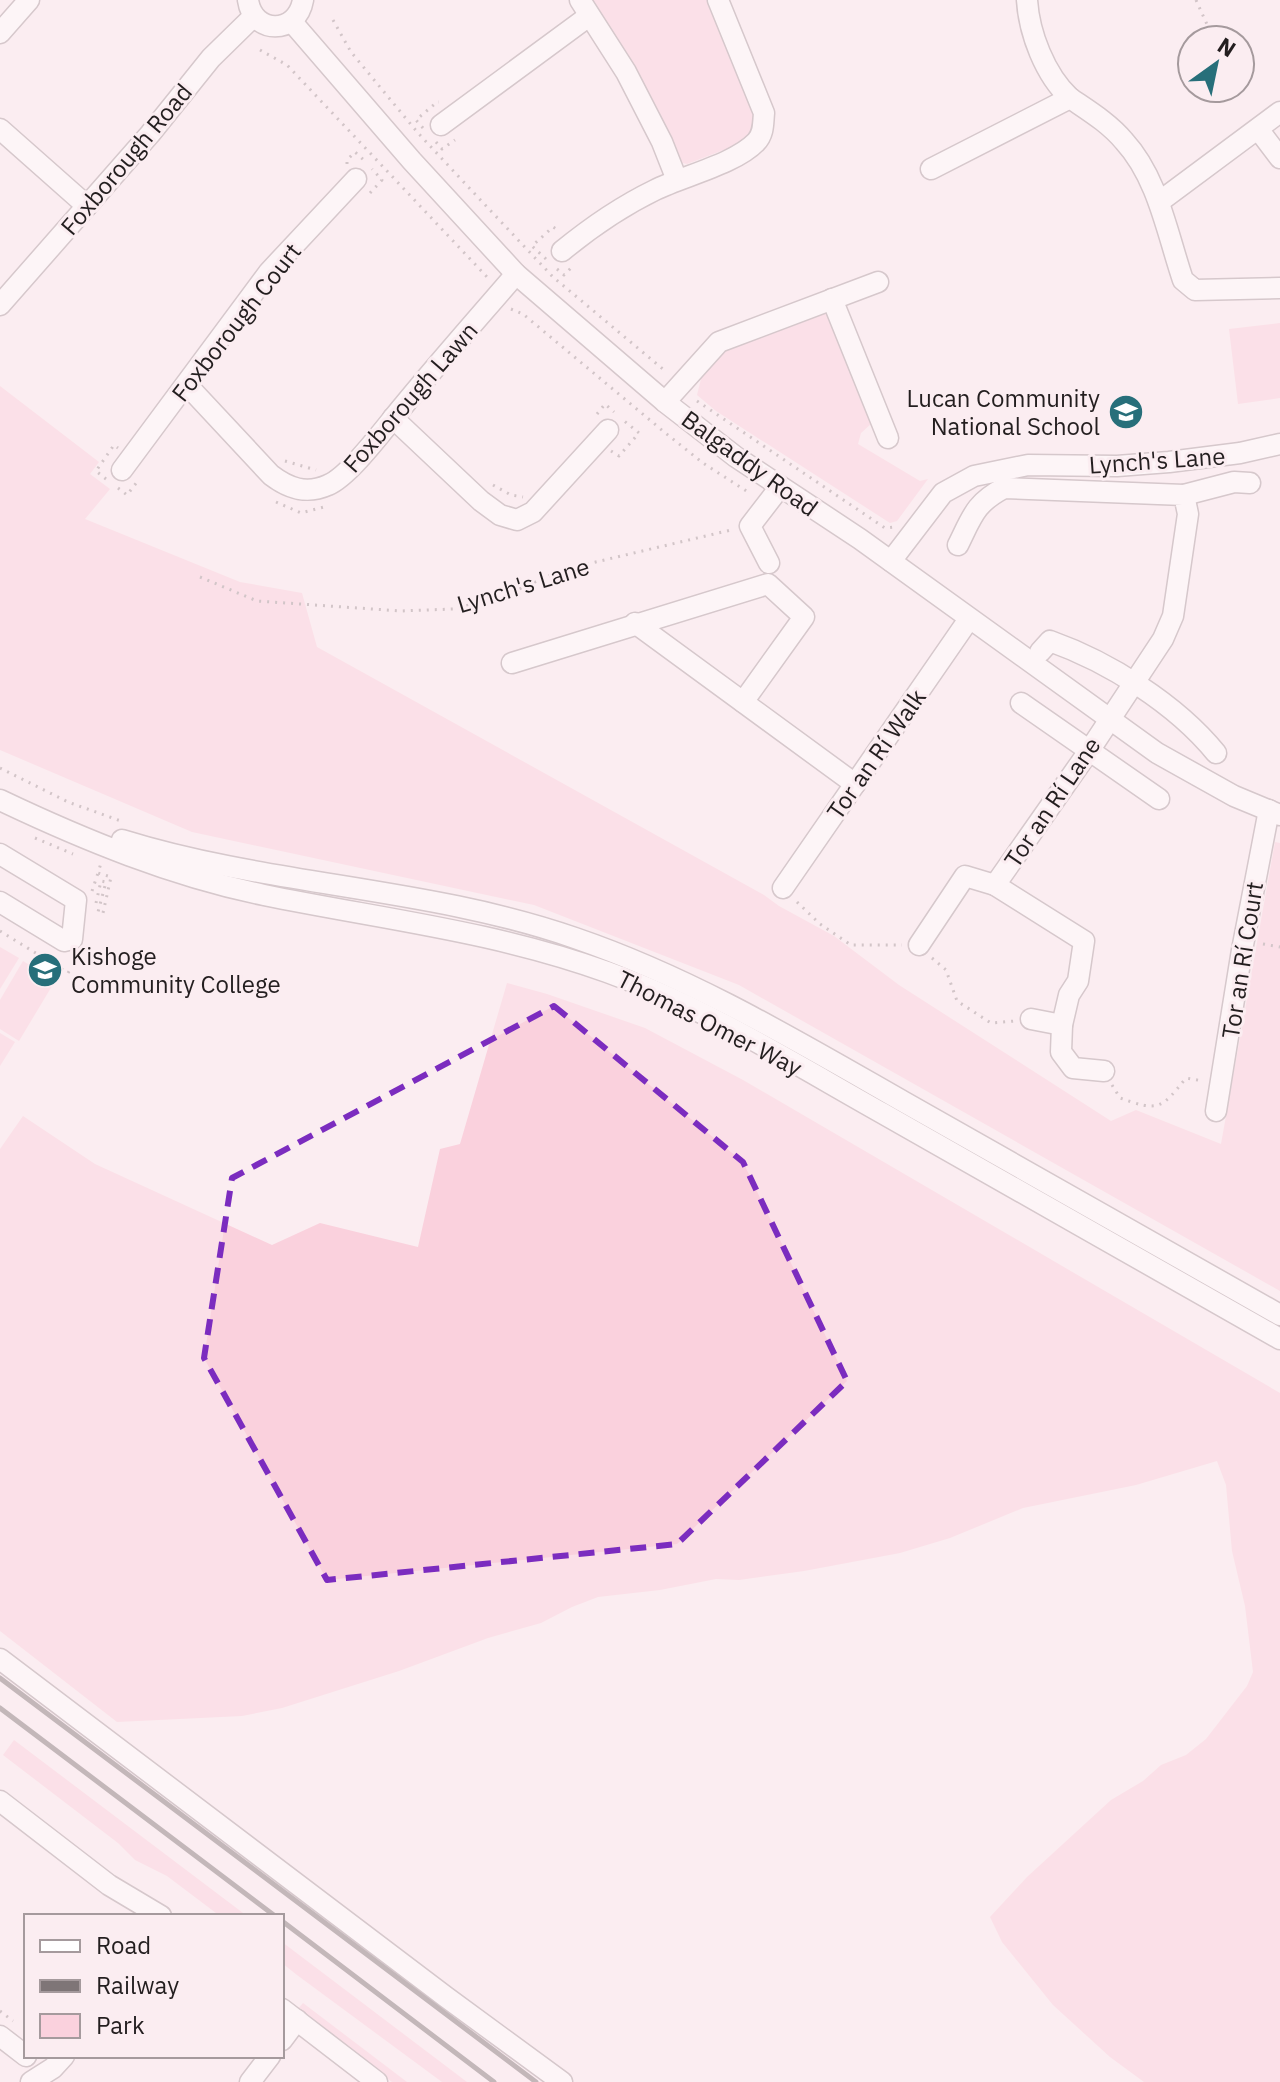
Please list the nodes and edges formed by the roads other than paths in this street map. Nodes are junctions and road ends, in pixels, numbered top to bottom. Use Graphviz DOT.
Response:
graph roads {
  1 [pos="29,0"];
  2 [pos="303,0"];
  3 [pos="718,0"];
  4 [pos="1027,0"];
  5 [pos="251,8"];
  6 [pos="584,8"];
  7 [pos="292,22"];
  8 [pos="0,33"];
  9 [pos="1070,98"];
  10 [pos="1280,112"];
  11 [pos="0,129"];
  12 [pos="1258,129"];
  13 [pos="439,133"];
  14 [pos="1280,158"];
  15 [pos="931,169"];
  16 [pos="351,174"];
  17 [pos="677,180"];
  18 [pos="1159,202"];
  19 [pos="87,206"];
  20 [pos="565,250"];
  21 [pos="516,274"];
  22 [pos="878,282"];
  23 [pos="1280,288"];
  24 [pos="832,299"];
  25 [pos="0,305"];
  26 [pos="187,385"];
  27 [pos="665,402"];
  28 [pos="393,418"];
  29 [pos="603,433"];
  30 [pos="888,438"];
  31 [pos="1280,444"];
  32 [pos="122,478"];
  33 [pos="1250,483"];
  34 [pos="780,487"];
  35 [pos="1184,495"];
  36 [pos="958,545"];
  37 [pos="891,561"];
  38 [pos="769,563"];
  39 [pos="969,619"];
  40 [pos="635,623"];
  41 [pos="1040,652"];
  42 [pos="512,663"];
  43 [pos="1134,682"];
  44 [pos="743,702"];
  45 [pos="1021,703"];
  46 [pos="1109,719"];
  47 [pos="1089,751"];
  48 [pos="1216,753"];
  49 [pos="855,784"];
  50 [pos="0,786"];
  51 [pos="1159,799"];
  52 [pos="0,800"];
  53 [pos="1274,813"];
  54 [pos="0,854"];
  55 [pos="995,885"];
  56 [pos="783,888"];
  57 [pos="0,902"];
  58 [pos="919,945"];
  59 [pos="1031,1019"];
  60 [pos="1062,1025"];
  61 [pos="1104,1071"];
  62 [pos="1216,1111"];
  63 [pos="1280,1315"];
  64 [pos="1280,1339"];
  65 [pos="0,1659"];
  66 [pos="0,1801"];
  67 [pos="158,1914"];
  68 [pos="289,2015"];
  69 [pos="0,2036"];
  70 [pos="59,2058"];
  71 [pos="268,2058"];
  72 [pos="34,2068"];
  73 [pos="250,2082"];
  74 [pos="377,2082"];
  75 [pos="562,2082"];
  1 -- 8 [label="street"];
  2 -- 7 [label="street"];
  3 -- 17 [label="street"];
  4 -- 9 [label="street"];
  5 -- 7 [label="street"];
  5 -- 19 [label="street, Foxborough Road"];
  6 -- 13 [label="street"];
  6 -- 17 [label="street"];
  7 -- 21 [label="street, Balgaddy Road"];
  9 -- 15 [label="street"];
  9 -- 18 [label="street"];
  10 -- 12 [label="street"];
  11 -- 19 [label="street"];
  12 -- 14 [label="street"];
  12 -- 18 [label="street"];
  16 -- 26 [label="street, Foxborough Court"];
  17 -- 20 [label="street"];
  18 -- 23 [label="street"];
  19 -- 25 [label="street, Foxborough Road"];
  21 -- 27 [label="street, Balgaddy Road"];
  21 -- 28 [label="street, Foxborough Lawn"];
  22 -- 24 [label="street"];
  24 -- 27 [label="street"];
  24 -- 30 [label="street"];
  26 -- 28 [label="street, Foxborough Lawn"];
  26 -- 32 [label="street, Foxborough Court"];
  27 -- 34 [label="street, Balgaddy Road"];
  28 -- 29 [label="street"];
  31 -- 37 [label="street, Lynch's Lane"];
  33 -- 35 [label="street"];
  34 -- 37 [label="street, Balgaddy Road"];
  34 -- 38 [label="street"];
  35 -- 36 [label="street"];
  35 -- 43 [label="street, Tor an Rí Lane"];
  37 -- 39 [label="street, Balgaddy Road"];
  39 -- 46 [label="street, Balgaddy Road"];
  39 -- 49 [label="street, Tor an Rí Walk"];
  40 -- 42 [label="street"];
  40 -- 44 [label="street"];
  40 -- 44 [label="street"];
  41 -- 43 [label="street"];
  43 -- 46 [label="street, Tor an Rí Lane"];
  43 -- 48 [label="street"];
  44 -- 49 [label="street"];
  45 -- 47 [label="street"];
  46 -- 47 [label="street, Tor an Rí Lane"];
  46 -- 53 [label="street, Balgaddy Road"];
  47 -- 51 [label="street"];
  47 -- 55 [label="street, Tor an Rí Lane"];
  49 -- 56 [label="street, Tor an Rí Walk"];
  50 -- 63 [label="street, Thomas Omer Way"];
  52 -- 64 [label="street, Thomas Omer Way"];
  53 -- 62 [label="street, Tor an Rí Court"];
  54 -- 57 [label="street"];
  55 -- 58 [label="street, Tor an Rí Lane"];
  55 -- 60 [label="street, Tor an Rí Lane"];
  59 -- 60 [label="street"];
  60 -- 61 [label="street, Tor an Rí Lane"];
  65 -- 75 [label="street"];
  66 -- 67 [label="street"];
  68 -- 74 [label="street"];
  69 -- 72 [label="street"];
  70 -- 72 [label="street"];
  71 -- 73 [label="street"];
}
